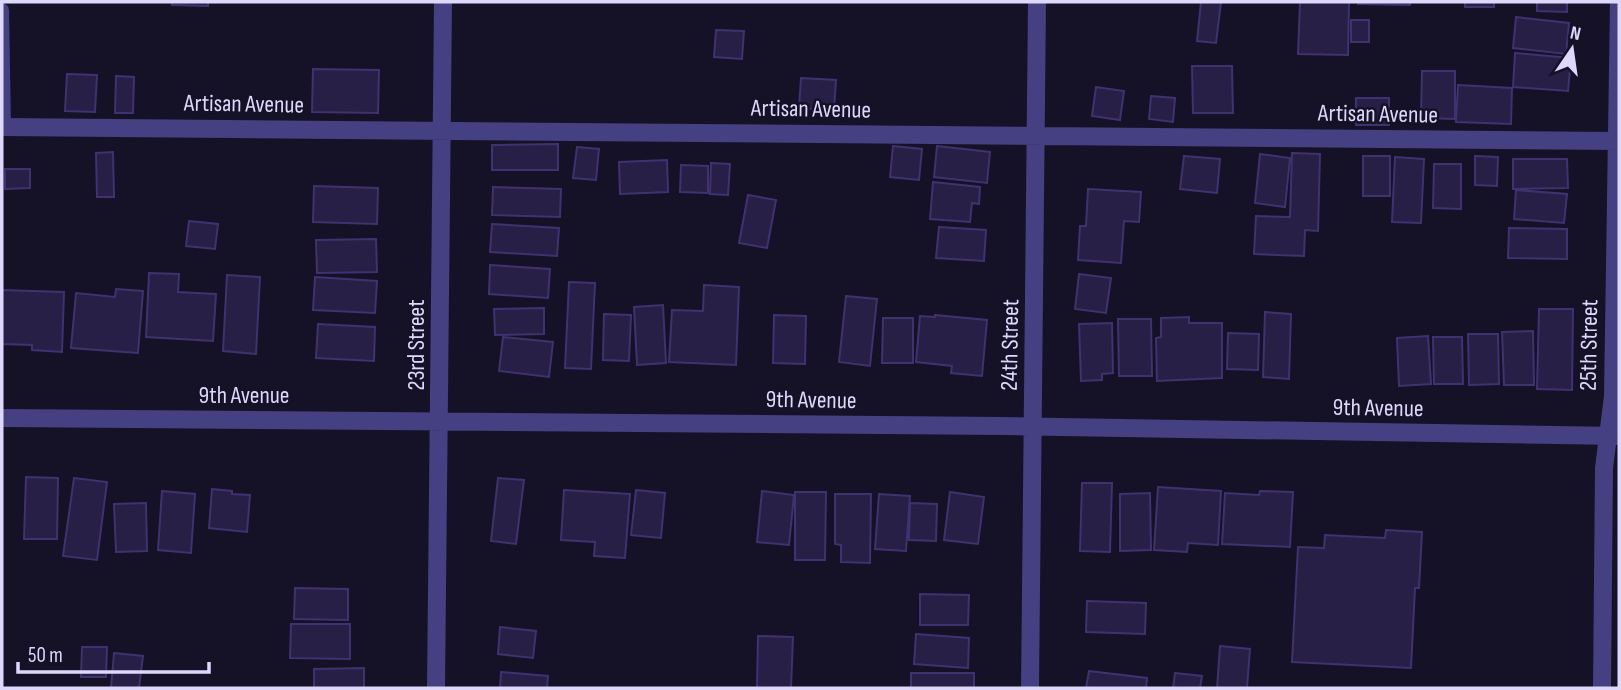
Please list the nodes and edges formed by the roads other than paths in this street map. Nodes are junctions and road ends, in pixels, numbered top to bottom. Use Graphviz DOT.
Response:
graph roads {
  1 [pos="443,2"];
  2 [pos="1037,2"];
  3 [pos="1619,2"];
  4 [pos="2,10"];
  5 [pos="3,127"];
  6 [pos="442,130"];
  7 [pos="1036,136"];
  8 [pos="1618,141"];
  9 [pos="2,418"];
  10 [pos="440,421"];
  11 [pos="1033,427"];
  12 [pos="1614,435"];
  13 [pos="436,688"];
  14 [pos="1030,688"];
  15 [pos="1602,688"];
  1 -- 6 [label="street, 23rd Street"];
  2 -- 7 [label="street, 24th Street"];
  3 -- 8 [label="street, 25th Street"];
  4 -- 5 [label="lane"];
  5 -- 6 [label="street, Artisan Avenue"];
  6 -- 7 [label="street, Artisan Avenue"];
  6 -- 10 [label="street, 23rd Street"];
  7 -- 8 [label="street, Artisan Avenue"];
  7 -- 11 [label="street, 24th Street"];
  8 -- 12 [label="street, 25th Street"];
  9 -- 10 [label="street, 9th Avenue"];
  10 -- 11 [label="street, 9th Avenue"];
  10 -- 13 [label="street, 23rd Street"];
  11 -- 12 [label="street, 9th Avenue"];
  11 -- 14 [label="street, 24th Street"];
  12 -- 15 [label="street, 25th Street"];
}
